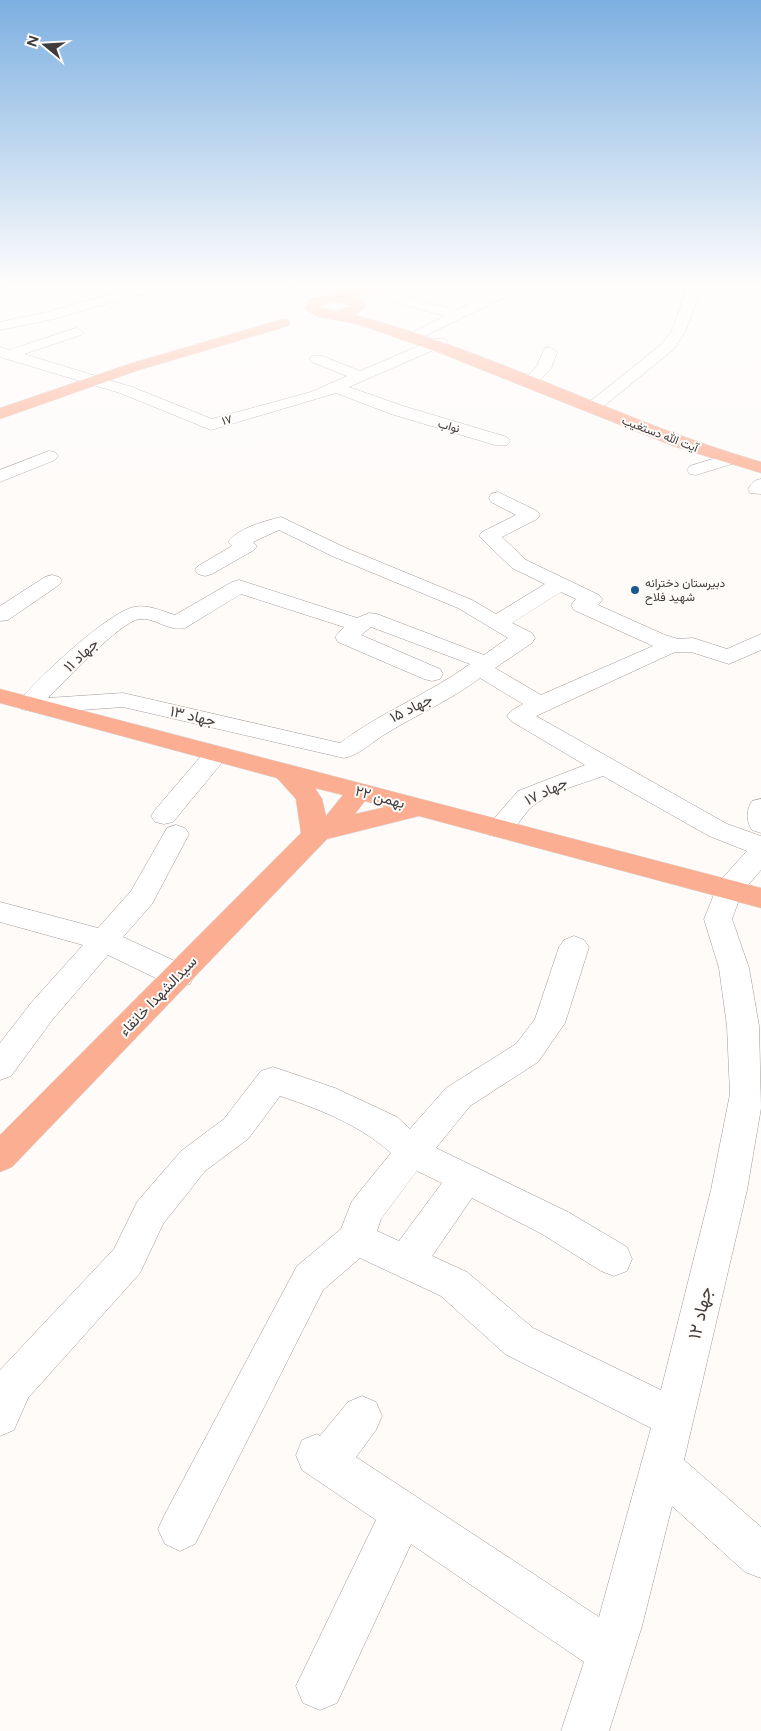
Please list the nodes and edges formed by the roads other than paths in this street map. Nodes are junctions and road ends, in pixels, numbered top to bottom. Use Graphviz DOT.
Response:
graph roads {
  1 [pos="46,367"];
  2 [pos="134,367"];
  3 [pos="337,367"];
  4 [pos="382,367"];
  5 [pos="499,367"];
  6 [pos="543,367"];
  7 [pos="642,367"];
  8 [pos="64,372"];
  9 [pos="360,376"];
  10 [pos="533,379"];
  11 [pos="92,381"];
  12 [pos="335,387"];
  13 [pos="49,396"];
  14 [pos="595,404"];
  15 [pos="0,414"];
  16 [pos="501,441"];
  17 [pos="48,456"];
  18 [pos="729,459"];
  19 [pos="761,462"];
  20 [pos="761,468"];
  21 [pos="696,470"];
  22 [pos="0,477"];
  23 [pos="498,498"];
  24 [pos="204,570"];
  25 [pos="52,581"];
  26 [pos="560,584"];
  27 [pos="0,615"];
  28 [pos="496,623"];
  29 [pos="356,628"];
  30 [pos="761,641"];
  31 [pos="673,645"];
  32 [pos="477,663"];
  33 [pos="432,674"];
  34 [pos="0,696"];
  35 [pos="540,704"];
  36 [pos="35,705"];
  37 [pos="344,751"];
  38 [pos="216,754"];
  39 [pos="604,766"];
  40 [pos="286,772"];
  41 [pos="353,790"];
  42 [pos="761,807"];
  43 [pos="418,808"];
  44 [pos="761,824"];
  45 [pos="498,829"];
  46 [pos="315,835"];
  47 [pos="761,846"];
  48 [pos="761,852"];
  49 [pos="745,894"];
  50 [pos="0,912"];
  51 [pos="103,940"];
  52 [pos="574,946"];
  53 [pos="179,976"];
  54 [pos="0,1067"];
  55 [pos="412,1152"];
  56 [pos="0,1157"];
  57 [pos="466,1178"];
  58 [pos="356,1239"];
  59 [pos="614,1258"];
  60 [pos="406,1262"];
  61 [pos="0,1416"];
  62 [pos="362,1416"];
  63 [pos="674,1418"];
  64 [pos="660,1468"];
  65 [pos="403,1512"];
  66 [pos="180,1529"];
  67 [pos="761,1556"];
  68 [pos="610,1652"];
  69 [pos="320,1686"];
  70 [pos="585,1731"];
  1 -- 8 [label="street"];
  2 -- 8 [label="main road"];
  2 -- 11 [label="main road"];
  3 -- 9 [label="street"];
  4 -- 9 [label="street, ۱۷"];
  5 -- 10 [label="main road, آیت الله دستغیب"];
  6 -- 10 [label="street"];
  7 -- 14 [label="street"];
  8 -- 11 [label="street"];
  8 -- 13 [label="main road"];
  9 -- 12 [label="street, ۱۷"];
  10 -- 14 [label="main road, آیت الله دستغیب"];
  11 -- 12 [label="street, ۱۷"];
  11 -- 13 [label="main road"];
  12 -- 16 [label="street, نواب"];
  13 -- 15 [label="main road"];
  14 -- 18 [label="main road, آیت الله دستغیب"];
  14 -- 19 [label="main road, آیت الله دستغیب"];
  17 -- 22 [label="street"];
  18 -- 20 [label="main road, آیت الله دستغیب"];
  18 -- 21 [label="street"];
  23 -- 26 [label="street"];
  24 -- 28 [label="street"];
  25 -- 27 [label="street"];
  26 -- 28 [label="street"];
  26 -- 31 [label="street"];
  28 -- 32 [label="street, جهاد ۱۵"];
  29 -- 32 [label="street"];
  29 -- 33 [label="street"];
  29 -- 36 [label="street, جهاد ۱۱"];
  30 -- 31 [label="street"];
  31 -- 35 [label="street"];
  32 -- 35 [label="street"];
  32 -- 37 [label="street, جهاد ۱۵"];
  34 -- 36 [label="main road, ۲۲ بهمن"];
  35 -- 39 [label="street"];
  36 -- 37 [label="street, جهاد ۱۳"];
  36 -- 38 [label="main road, ۲۲ بهمن"];
  38 -- 40 [label="main road, ۲۲ بهمن"];
  38 -- 51 [label="street"];
  39 -- 45 [label="street, جهاد ۱۷"];
  39 -- 47 [label="street"];
  40 -- 41 [label="main road, ۲۲ بهمن"];
  40 -- 46 [label="main road"];
  41 -- 43 [label="main road, ۲۲ بهمن"];
  41 -- 46 [label="main road, سیدالشهدا خانقاء"];
  42 -- 44 [label="street"];
  43 -- 45 [label="main road, ۲۲ بهمن"];
  43 -- 46 [label="main road"];
  45 -- 49 [label="main road, ۲۲ بهمن"];
  46 -- 53 [label="main road, سیدالشهدا خانقاء"];
  48 -- 49 [label="street"];
  49 -- 63 [label="street, جهاد ۱۲"];
  50 -- 51 [label="street"];
  51 -- 53 [label="street"];
  51 -- 54 [label="street"];
  52 -- 55 [label="street"];
  53 -- 56 [label="main road, سیدالشهدا خانقاء"];
  55 -- 57 [label="street"];
  55 -- 58 [label="street"];
  55 -- 61 [label="street"];
  57 -- 59 [label="street"];
  57 -- 60 [label="street"];
  58 -- 60 [label="street"];
  58 -- 66 [label="street"];
  60 -- 63 [label="street"];
  62 -- 65 [label="street"];
  63 -- 64 [label="street, جهاد ۱۲"];
  64 -- 67 [label="street"];
  64 -- 68 [label="street, جهاد ۱۲"];
  65 -- 68 [label="street"];
  65 -- 69 [label="street"];
  68 -- 70 [label="street, جهاد ۱۲"];
}
